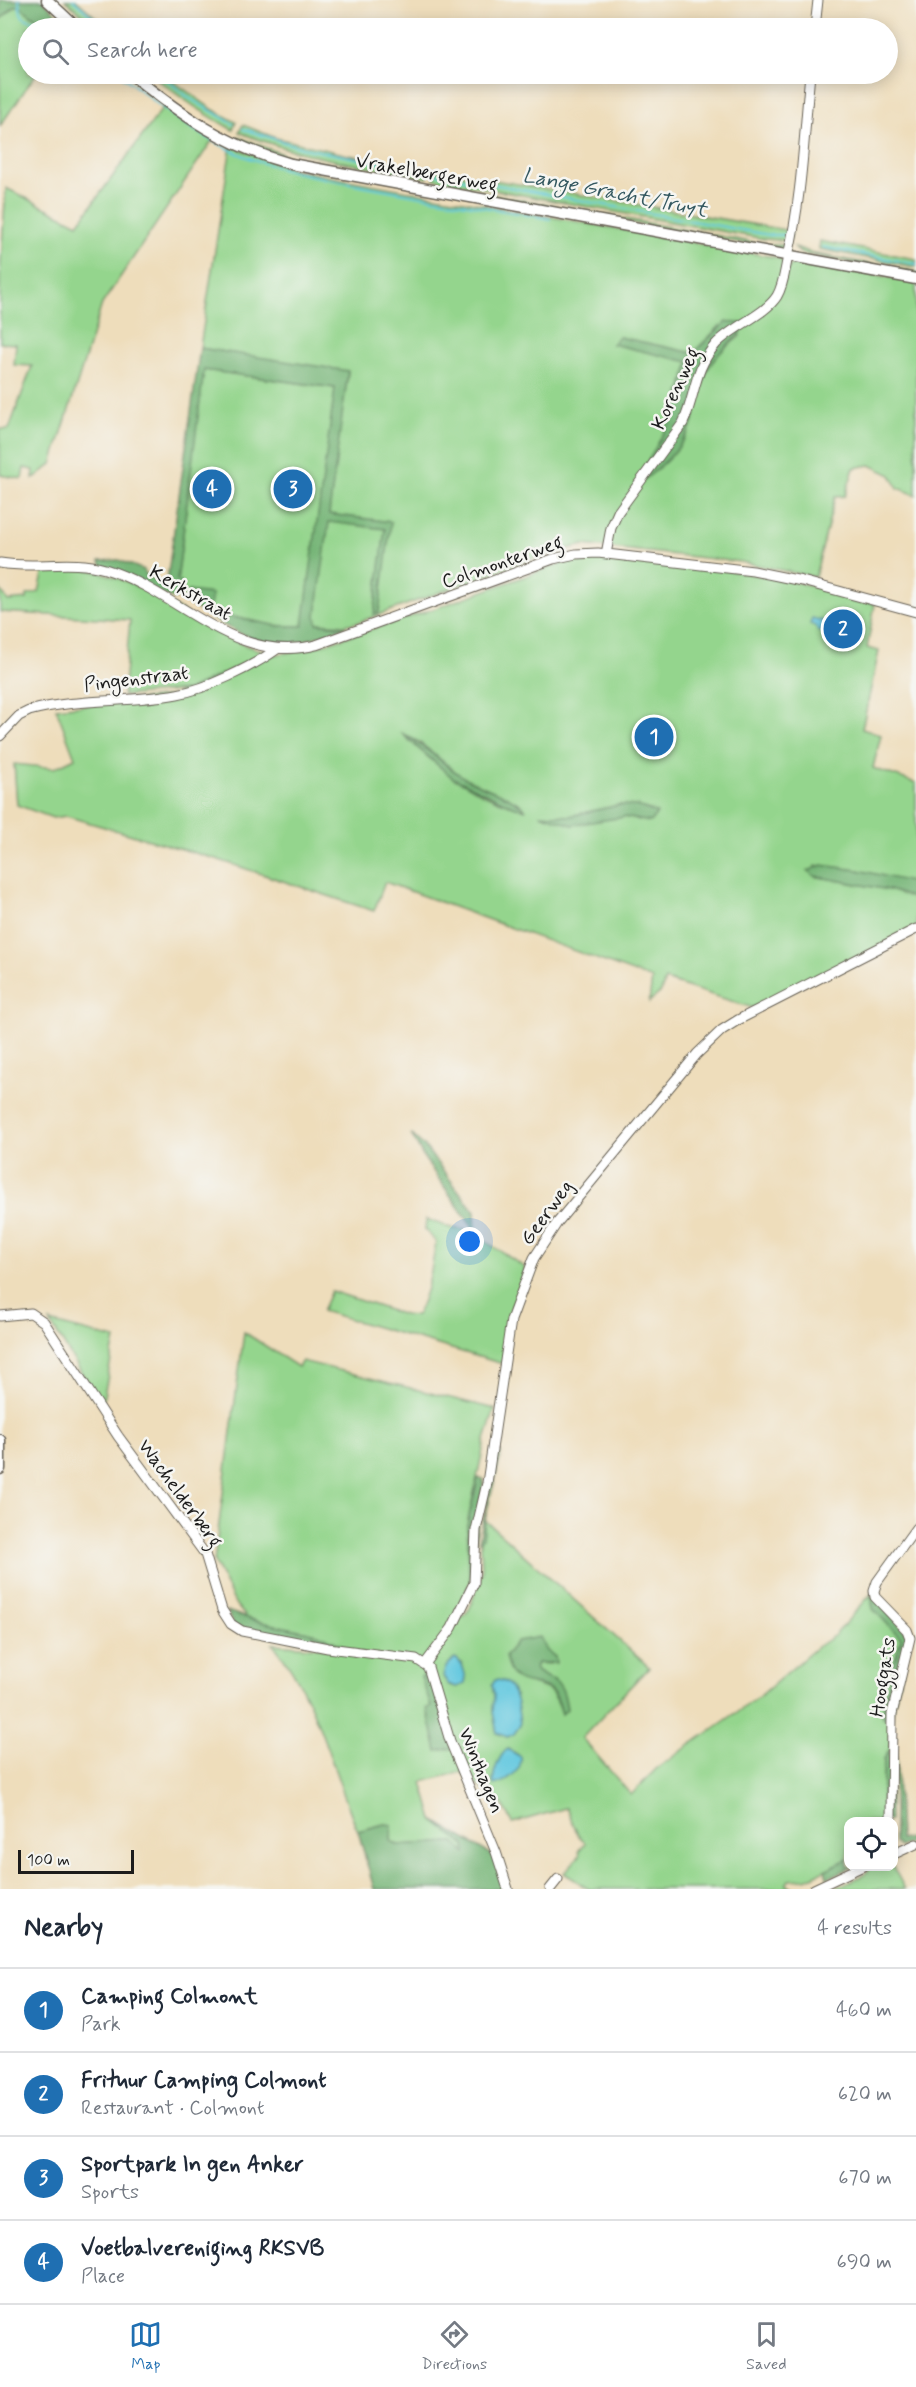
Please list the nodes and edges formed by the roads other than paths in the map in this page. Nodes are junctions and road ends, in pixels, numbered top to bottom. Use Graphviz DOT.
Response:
graph roads {
  1 [pos="47,0"];
  2 [pos="818,0"];
  3 [pos="66,18"];
  4 [pos="816,18"];
  5 [pos="143,84"];
  6 [pos="809,84"];
  7 [pos="788,256"];
  8 [pos="916,279"];
  9 [pos="606,554"];
  10 [pos="0,563"];
  11 [pos="916,612"];
  12 [pos="361,629"];
  13 [pos="277,649"];
  14 [pos="0,736"];
  15 [pos="916,929"];
  16 [pos="0,1316"];
  17 [pos="0,1440"];
  18 [pos="0,1469"];
  19 [pos="916,1528"];
  20 [pos="425,1664"];
  21 [pos="891,1817"];
  22 [pos="916,1844"];
  23 [pos="898,1851"];
  24 [pos="852,1871"];
  25 [pos="558,1879"];
  26 [pos="508,1889"];
  27 [pos="550,1889"];
  28 [pos="814,1889"];
  1 -- 3 [label="street"];
  2 -- 4 [label="street"];
  5 -- 7 [label="street, Vrakelbergerweg"];
  6 -- 7 [label="street, Korenweg"];
  7 -- 8 [label="street, Vrakelbergerweg"];
  7 -- 9 [label="street, Korenweg"];
  9 -- 11 [label="street, Colmonterweg"];
  9 -- 12 [label="street, Colmonterweg"];
  10 -- 13 [label="street, Kerkstraat"];
  12 -- 13 [label="street, Kerkstraat"];
  13 -- 14 [label="street, Pingenstraat"];
  15 -- 20 [label="street, Geerweg"];
  16 -- 20 [label="street, Wachelderberg"];
  17 -- 18 [label="street"];
  19 -- 21 [label="street, Hooggats"];
  20 -- 26 [label="street, Winthagen"];
  22 -- 23 [label="street"];
  24 -- 28 [label="street"];
  25 -- 27 [label="street"];
}
